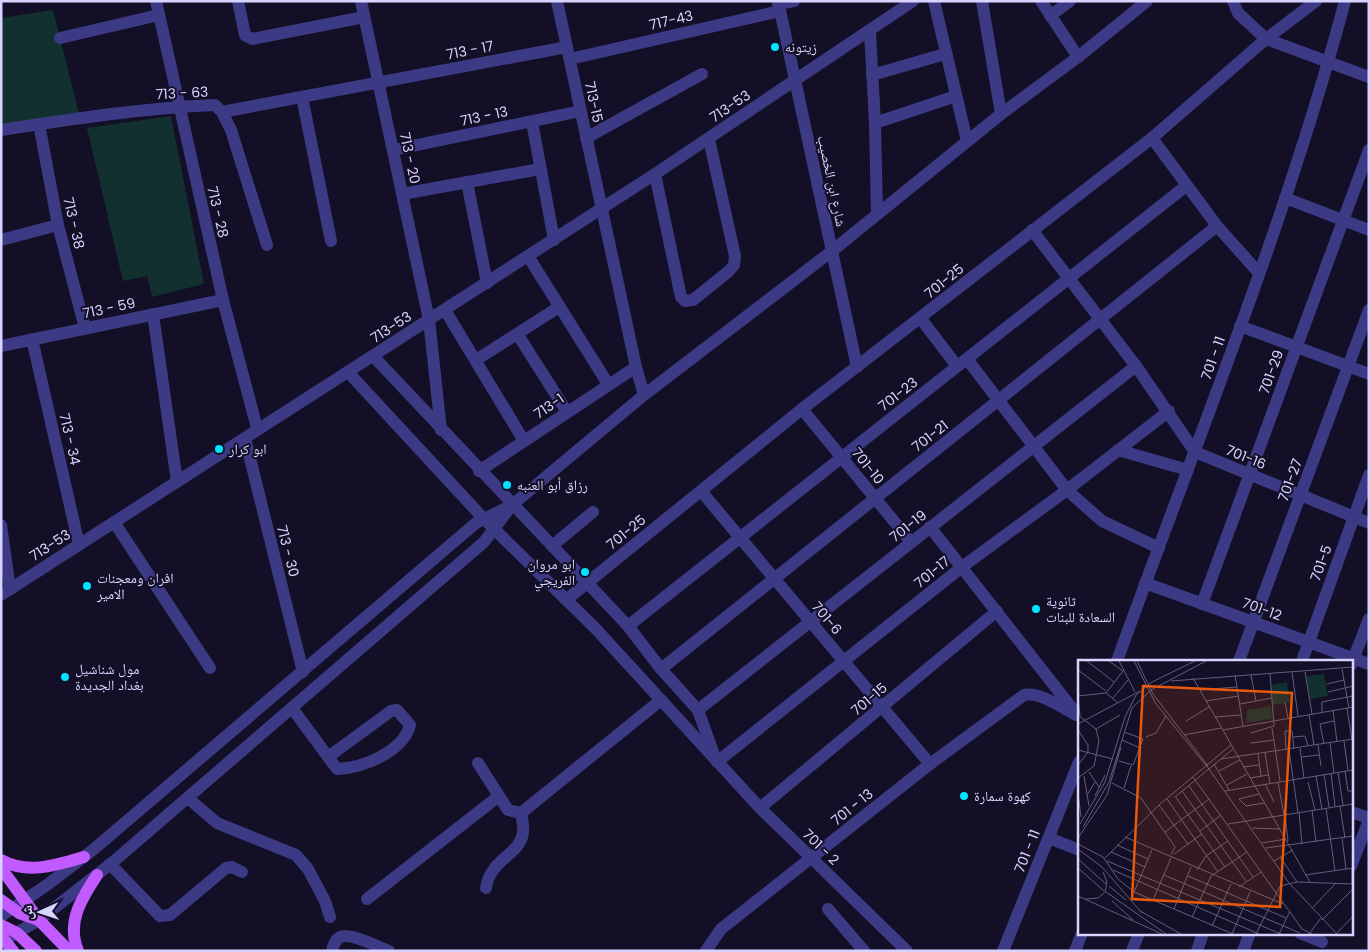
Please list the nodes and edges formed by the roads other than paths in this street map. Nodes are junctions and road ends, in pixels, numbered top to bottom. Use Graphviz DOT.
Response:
graph roads {
  1 [pos="156,1"];
  2 [pos="238,1"];
  3 [pos="361,1"];
  4 [pos="557,1"];
  5 [pos="794,1"];
  6 [pos="913,1"];
  7 [pos="934,1"];
  8 [pos="982,1"];
  9 [pos="1041,1"];
  10 [pos="1070,1"];
  11 [pos="1147,1"];
  12 [pos="1233,1"];
  13 [pos="1316,1"];
  14 [pos="1345,1"];
  15 [pos="778,5"];
  16 [pos="158,15"];
  17 [pos="1050,16"];
  18 [pos="364,17"];
  19 [pos="870,32"];
  20 [pos="60,38"];
  21 [pos="1266,39"];
  22 [pos="568,53"];
  23 [pos="945,54"];
  24 [pos="1078,57"];
  25 [pos="1329,62"];
  26 [pos="702,74"];
  27 [pos="872,75"];
  28 [pos="1369,77"];
  29 [pos="795,80"];
  30 [pos="378,82"];
  31 [pos="956,96"];
  32 [pos="302,97"];
  33 [pos="178,106"];
  34 [pos="581,110"];
  35 [pos="222,112"];
  36 [pos="1001,114"];
  37 [pos="532,122"];
  38 [pos="875,123"];
  39 [pos="39,124"];
  40 [pos="1,130"];
  41 [pos="586,138"];
  42 [pos="1152,138"];
  43 [pos="709,139"];
  44 [pos="967,141"];
  45 [pos="393,150"];
  46 [pos="1369,150"];
  47 [pos="540,169"];
  48 [pos="655,174"];
  49 [pos="467,182"];
  50 [pos="1186,186"];
  51 [pos="402,194"];
  52 [pos="1285,198"];
  53 [pos="602,209"];
  54 [pos="877,214"];
  55 [pos="1343,220"];
  56 [pos="58,225"];
  57 [pos="1217,226"];
  58 [pos="1032,230"];
  59 [pos="1369,230"];
  60 [pos="1,240"];
  61 [pos="554,240"];
  62 [pos="331,241"];
  63 [pos="267,245"];
  64 [pos="832,252"];
  65 [pos="528,256"];
  66 [pos="1259,273"];
  67 [pos="1068,278"];
  68 [pos="487,283"];
  69 [pos="223,300"];
  70 [pos="559,307"];
  71 [pos="445,310"];
  72 [pos="1369,310"];
  73 [pos="153,314"];
  74 [pos="1102,318"];
  75 [pos="921,319"];
  76 [pos="429,320"];
  77 [pos="1240,326"];
  78 [pos="85,328"];
  79 [pos="518,335"];
  80 [pos="32,339"];
  81 [pos="1,346"];
  82 [pos="1296,348"];
  83 [pos="373,356"];
  84 [pos="476,360"];
  85 [pos="962,362"];
  86 [pos="1136,366"];
  87 [pos="636,367"];
  88 [pos="857,367"];
  89 [pos="1348,367"];
  90 [pos="348,372"];
  91 [pos="1369,374"];
  92 [pos="608,384"];
  93 [pos="644,395"];
  94 [pos="998,400"];
  95 [pos="802,409"];
  96 [pos="1168,411"];
  97 [pos="567,412"];
  98 [pos="258,428"];
  99 [pos="441,430"];
  100 [pos="245,438"];
  101 [pos="524,441"];
  102 [pos="1033,446"];
  103 [pos="1118,450"];
  104 [pos="1195,452"];
  105 [pos="842,457"];
  106 [pos="1188,470"];
  107 [pos="479,471"];
  108 [pos="1250,474"];
  109 [pos="1369,475"];
  110 [pos="177,482"];
  111 [pos="1067,490"];
  112 [pos="701,491"];
  113 [pos="1300,495"];
  114 [pos="875,498"];
  115 [pos="512,505"];
  116 [pos="593,512"];
  117 [pos="1354,517"];
  118 [pos="483,518"];
  119 [pos="114,522"];
  120 [pos="1369,523"];
  121 [pos="1,525"];
  122 [pos="930,527"];
  123 [pos="495,530"];
  124 [pos="740,538"];
  125 [pos="911,542"];
  126 [pos="79,545"];
  127 [pos="552,546"];
  128 [pos="1158,548"];
  129 [pos="962,567"];
  130 [pos="774,578"];
  131 [pos="588,582"];
  132 [pos="1145,584"];
  133 [pos="6,592"];
  134 [pos="566,600"];
  135 [pos="1202,604"];
  136 [pos="997,611"];
  137 [pos="1369,619"];
  138 [pos="810,622"];
  139 [pos="1254,622"];
  140 [pos="628,626"];
  141 [pos="1308,642"];
  142 [pos="1117,660"];
  143 [pos="1240,660"];
  144 [pos="1302,660"];
  145 [pos="1348,660"];
  146 [pos="844,662"];
  147 [pos="1353,662"];
  148 [pos="1369,664"];
  149 [pos="210,668"];
  150 [pos="660,668"];
  151 [pos="302,672"];
  152 [pos="661,700"];
  153 [pos="882,707"];
  154 [pos="292,708"];
  155 [pos="698,710"];
  156 [pos="1078,716"];
  157 [pos="328,757"];
  158 [pos="717,762"];
  159 [pos="478,763"];
  160 [pos="930,764"];
  161 [pos="1078,765"];
  162 [pos="499,796"];
  163 [pos="188,798"];
  164 [pos="760,808"];
  165 [pos="1352,812"];
  166 [pos="521,813"];
  167 [pos="1369,819"];
  168 [pos="1049,838"];
  169 [pos="1078,850"];
  170 [pos="84,857"];
  171 [pos="812,859"];
  172 [pos="1,860"];
  173 [pos="1352,863"];
  174 [pos="110,864"];
  175 [pos="1,868"];
  176 [pos="242,872"];
  177 [pos="97,874"];
  178 [pos="486,888"];
  179 [pos="367,899"];
  180 [pos="1,900"];
  181 [pos="24,901"];
  182 [pos="828,909"];
  183 [pos="7,913"];
  184 [pos="330,917"];
  185 [pos="39,920"];
  186 [pos="1,926"];
  187 [pos="17,933"];
  188 [pos="1082,934"];
  189 [pos="1139,934"];
  190 [pos="1203,934"];
  191 [pos="1250,934"];
  192 [pos="1302,934"];
  193 [pos="2,940"];
  194 [pos="1322,942"];
  195 [pos="13,951"];
  196 [pos="36,951"];
  197 [pos="69,951"];
  198 [pos="78,951"];
  199 [pos="332,951"];
  200 [pos="389,951"];
  201 [pos="706,951"];
  202 [pos="864,951"];
  203 [pos="907,951"];
  204 [pos="1003,951"];
  205 [pos="1074,951"];
  206 [pos="1132,951"];
  207 [pos="1197,951"];
  208 [pos="1244,951"];
  1 -- 16 [label="street, 713 - 28"];
  2 -- 18 [label="street"];
  3 -- 18 [label="street, 713 - 20"];
  4 -- 22 [label="street, 713-15"];
  5 -- 15 [label="street, 717-43"];
  6 -- 19 [label="street, 713-53"];
  7 -- 23 [label="street"];
  8 -- 36 [label="street"];
  9 -- 17 [label="street"];
  10 -- 17 [label="street"];
  11 -- 24 [label="street"];
  12 -- 21 [label="street"];
  13 -- 21 [label="street, 701-25"];
  14 -- 25 [label="street, 701 - 11"];
  15 -- 22 [label="street, 717-43"];
  15 -- 29 [label="street, شارع ابن الخصيب"];
  16 -- 20 [label="street"];
  16 -- 33 [label="street, 713 - 28"];
  17 -- 24 [label="street"];
  18 -- 30 [label="street, 713 - 20"];
  19 -- 27 [label="street"];
  19 -- 29 [label="street, 713-53"];
  21 -- 25 [label="street"];
  21 -- 42 [label="street, 701-25"];
  22 -- 30 [label="street, 713 - 17"];
  22 -- 34 [label="street, 713-15"];
  23 -- 27 [label="street"];
  23 -- 31 [label="street"];
  24 -- 36 [label="street"];
  25 -- 28 [label="street"];
  25 -- 52 [label="street, 701 - 11"];
  26 -- 41 [label="street"];
  27 -- 38 [label="street"];
  29 -- 43 [label="street, 713-53"];
  29 -- 64 [label="street, شارع ابن الخصيب"];
  30 -- 32 [label="street, 713 - 17"];
  30 -- 45 [label="street, 713 - 20"];
  31 -- 38 [label="street"];
  31 -- 44 [label="street"];
  32 -- 35 [label="street, 713 - 17"];
  32 -- 62 [label="street"];
  33 -- 35 [label="street, 713 - 63"];
  33 -- 39 [label="street, 713 - 63"];
  33 -- 69 [label="street, 713 - 28"];
  34 -- 37 [label="street, 713 - 13"];
  34 -- 41 [label="street, 713-15"];
  35 -- 63 [label="street, 713 - 63"];
  36 -- 44 [label="street"];
  37 -- 45 [label="street, 713 - 13"];
  37 -- 47 [label="street"];
  38 -- 54 [label="street"];
  39 -- 40 [label="street, 713 - 63"];
  39 -- 56 [label="street, 713 - 38"];
  41 -- 53 [label="street, 713-15"];
  42 -- 50 [label="street"];
  42 -- 58 [label="street, 701-25"];
  43 -- 48 [label="street, 713-53"];
  43 -- 48 [label="street"];
  44 -- 54 [label="street"];
  45 -- 51 [label="street, 713 - 20"];
  46 -- 55 [label="street, 701-29"];
  47 -- 49 [label="street"];
  47 -- 61 [label="street"];
  48 -- 53 [label="street, 713-53"];
  49 -- 51 [label="street"];
  49 -- 68 [label="street"];
  50 -- 57 [label="street"];
  50 -- 67 [label="street, 701-23"];
  51 -- 76 [label="street, 713 - 20"];
  52 -- 55 [label="street"];
  52 -- 66 [label="street, 701 - 11"];
  53 -- 61 [label="street, 713-53"];
  53 -- 87 [label="street, 713-15"];
  54 -- 64 [label="street"];
  55 -- 59 [label="street"];
  55 -- 82 [label="street, 701-29"];
  56 -- 60 [label="street"];
  56 -- 78 [label="street, 713 - 38"];
  57 -- 66 [label="street"];
  57 -- 74 [label="street, 701-21"];
  58 -- 67 [label="street"];
  58 -- 75 [label="street, 701-25"];
  61 -- 65 [label="street, 713-53"];
  64 -- 88 [label="street, شارع ابن الخصيب"];
  64 -- 93 [label="street"];
  65 -- 68 [label="street, 713-53"];
  65 -- 70 [label="street"];
  66 -- 77 [label="street, 701 - 11"];
  67 -- 74 [label="street"];
  67 -- 85 [label="street, 701-23"];
  68 -- 71 [label="street, 713-53"];
  69 -- 73 [label="street, 713 - 59"];
  69 -- 98 [label="street, 713 - 28"];
  70 -- 79 [label="street"];
  70 -- 92 [label="street"];
  71 -- 76 [label="street, 713-53"];
  71 -- 84 [label="street"];
  72 -- 89 [label="street, 701-27"];
  73 -- 78 [label="street, 713 - 59"];
  73 -- 110 [label="street"];
  74 -- 86 [label="street"];
  74 -- 94 [label="street, 701-21"];
  75 -- 85 [label="street"];
  75 -- 88 [label="street, 701-25"];
  76 -- 83 [label="street, 713-53"];
  76 -- 99 [label="street, 713 - 20"];
  77 -- 82 [label="street"];
  77 -- 104 [label="street, 701 - 11"];
  78 -- 80 [label="street, 713 - 59"];
  79 -- 84 [label="street"];
  79 -- 97 [label="street"];
  80 -- 81 [label="street, 713 - 59"];
  80 -- 126 [label="street, 713 - 34"];
  82 -- 89 [label="street"];
  82 -- 108 [label="street, 701-29"];
  83 -- 90 [label="street, 713-53"];
  83 -- 99 [label="street"];
  84 -- 101 [label="street"];
  85 -- 94 [label="street"];
  85 -- 105 [label="street, 701-23"];
  86 -- 96 [label="street"];
  86 -- 102 [label="street, 701-19"];
  87 -- 92 [label="street, 713-1"];
  87 -- 93 [label="street, 713-15"];
  88 -- 95 [label="street, 701-25"];
  89 -- 91 [label="street"];
  89 -- 113 [label="street, 701-27"];
  90 -- 98 [label="street, 713-53"];
  90 -- 118 [label="street, 701 - 2"];
  92 -- 97 [label="street, 713-1"];
  93 -- 115 [label="street"];
  94 -- 102 [label="street"];
  94 -- 114 [label="street, 701-21"];
  95 -- 105 [label="street, 701-10"];
  95 -- 112 [label="street, 701-25"];
  96 -- 103 [label="street, 701-17"];
  96 -- 104 [label="street"];
  97 -- 101 [label="street, 713-1"];
  98 -- 100 [label="street, 713-53"];
  99 -- 107 [label="street"];
  100 -- 110 [label="street, 713-53"];
  100 -- 151 [label="street, 713 - 30"];
  101 -- 107 [label="street, 713-1"];
  102 -- 111 [label="street"];
  102 -- 122 [label="street, 701-19"];
  103 -- 106 [label="street"];
  103 -- 111 [label="street, 701-17"];
  104 -- 106 [label="street, 701 - 11"];
  104 -- 108 [label="street, 701-16"];
  105 -- 114 [label="street, 701-10"];
  105 -- 124 [label="street, 701-23"];
  106 -- 128 [label="street, 701 - 11"];
  107 -- 115 [label="street"];
  108 -- 113 [label="street, 701-16"];
  108 -- 135 [label="street, 701-29"];
  109 -- 117 [label="street, 701-5"];
  110 -- 119 [label="street, 713-53"];
  111 -- 128 [label="street"];
  111 -- 129 [label="street, 701-17"];
  112 -- 124 [label="street, 701-6"];
  112 -- 131 [label="street, 701-25"];
  113 -- 117 [label="street, 701-16"];
  113 -- 139 [label="street, 701-27"];
  114 -- 125 [label="street, 701-10"];
  114 -- 130 [label="street, 701-21"];
  115 -- 118 [label="street"];
  115 -- 123 [label="street"];
  115 -- 127 [label="street"];
  116 -- 127 [label="street"];
  117 -- 120 [label="street, 701-16"];
  117 -- 141 [label="street, 701-5"];
  118 -- 123 [label="street, 701 - 2"];
  118 -- 151 [label="street"];
  119 -- 126 [label="street, 713-53"];
  119 -- 149 [label="street"];
  121 -- 133 [label="street"];
  122 -- 125 [label="street, 701-19"];
  122 -- 129 [label="street"];
  123 -- 134 [label="street, 701 - 2"];
  123 -- 154 [label="street"];
  124 -- 130 [label="street, 701-6"];
  124 -- 140 [label="street, 701-23"];
  125 -- 138 [label="street, 701-19"];
  126 -- 133 [label="street, 713-53"];
  127 -- 131 [label="street"];
  128 -- 132 [label="street, 701 - 11"];
  129 -- 136 [label="street"];
  129 -- 146 [label="street, 701-17"];
  130 -- 138 [label="street, 701-6"];
  130 -- 150 [label="street, 701-21"];
  131 -- 134 [label="street, 701-25"];
  131 -- 140 [label="street"];
  132 -- 135 [label="street, 701-12"];
  132 -- 142 [label="street, 701 - 11"];
  134 -- 152 [label="street, 701 - 2"];
  135 -- 139 [label="street, 701-12"];
  136 -- 153 [label="street, 701-15"];
  136 -- 156 [label="street"];
  137 -- 147 [label="street"];
  138 -- 146 [label="street, 701-6"];
  138 -- 155 [label="street, 701-19"];
  139 -- 141 [label="street, 701-12"];
  139 -- 143 [label="street, 701-27"];
  140 -- 150 [label="street"];
  141 -- 144 [label="street, 701-5"];
  141 -- 145 [label="street, 701-12"];
  146 -- 153 [label="street, 701-6"];
  146 -- 158 [label="street, 701-17"];
  147 -- 148 [label="street, 701-12"];
  150 -- 155 [label="street"];
  151 -- 170 [label="street"];
  152 -- 158 [label="street, 701 - 2"];
  152 -- 166 [label="street"];
  153 -- 160 [label="street, 701-6"];
  153 -- 164 [label="street, 701-15"];
  154 -- 157 [label="street"];
  154 -- 163 [label="street"];
  155 -- 158 [label="street"];
  156 -- 160 [label="street, 701 - 13"];
  157 -- 157 [label="street"];
  158 -- 164 [label="street, 701 - 2"];
  159 -- 162 [label="street"];
  160 -- 171 [label="street, 701 - 13"];
  161 -- 168 [label="street, 701 - 11"];
  162 -- 166 [label="street"];
  162 -- 179 [label="street"];
  163 -- 174 [label="street"];
  163 -- 184 [label="street"];
  164 -- 171 [label="street, 701 - 2"];
  165 -- 167 [label="street"];
  166 -- 178 [label="street"];
  167 -- 173 [label="street"];
  168 -- 169 [label="street"];
  168 -- 204 [label="street, 701 - 11"];
  170 -- 172 [label="main road"];
  170 -- 181 [label="street"];
  171 -- 201 [label="street, 701 - 13"];
  171 -- 203 [label="street, 701 - 2"];
  174 -- 176 [label="street"];
  174 -- 177 [label="street"];
  175 -- 181 [label="main road"];
  177 -- 185 [label="street"];
  177 -- 198 [label="main road"];
  180 -- 183 [label="main road"];
  181 -- 183 [label="street"];
  181 -- 185 [label="main road"];
  182 -- 202 [label="street"];
  183 -- 185 [label="main road"];
  185 -- 187 [label="street"];
  185 -- 197 [label="main road"];
  186 -- 187 [label="main road"];
  187 -- 193 [label="street"];
  187 -- 196 [label="main road"];
  188 -- 205 [label="street"];
  189 -- 206 [label="street"];
  190 -- 207 [label="street"];
  191 -- 208 [label="street"];
  192 -- 194 [label="street"];
  193 -- 195 [label="main road"];
  199 -- 200 [label="street"];
}
